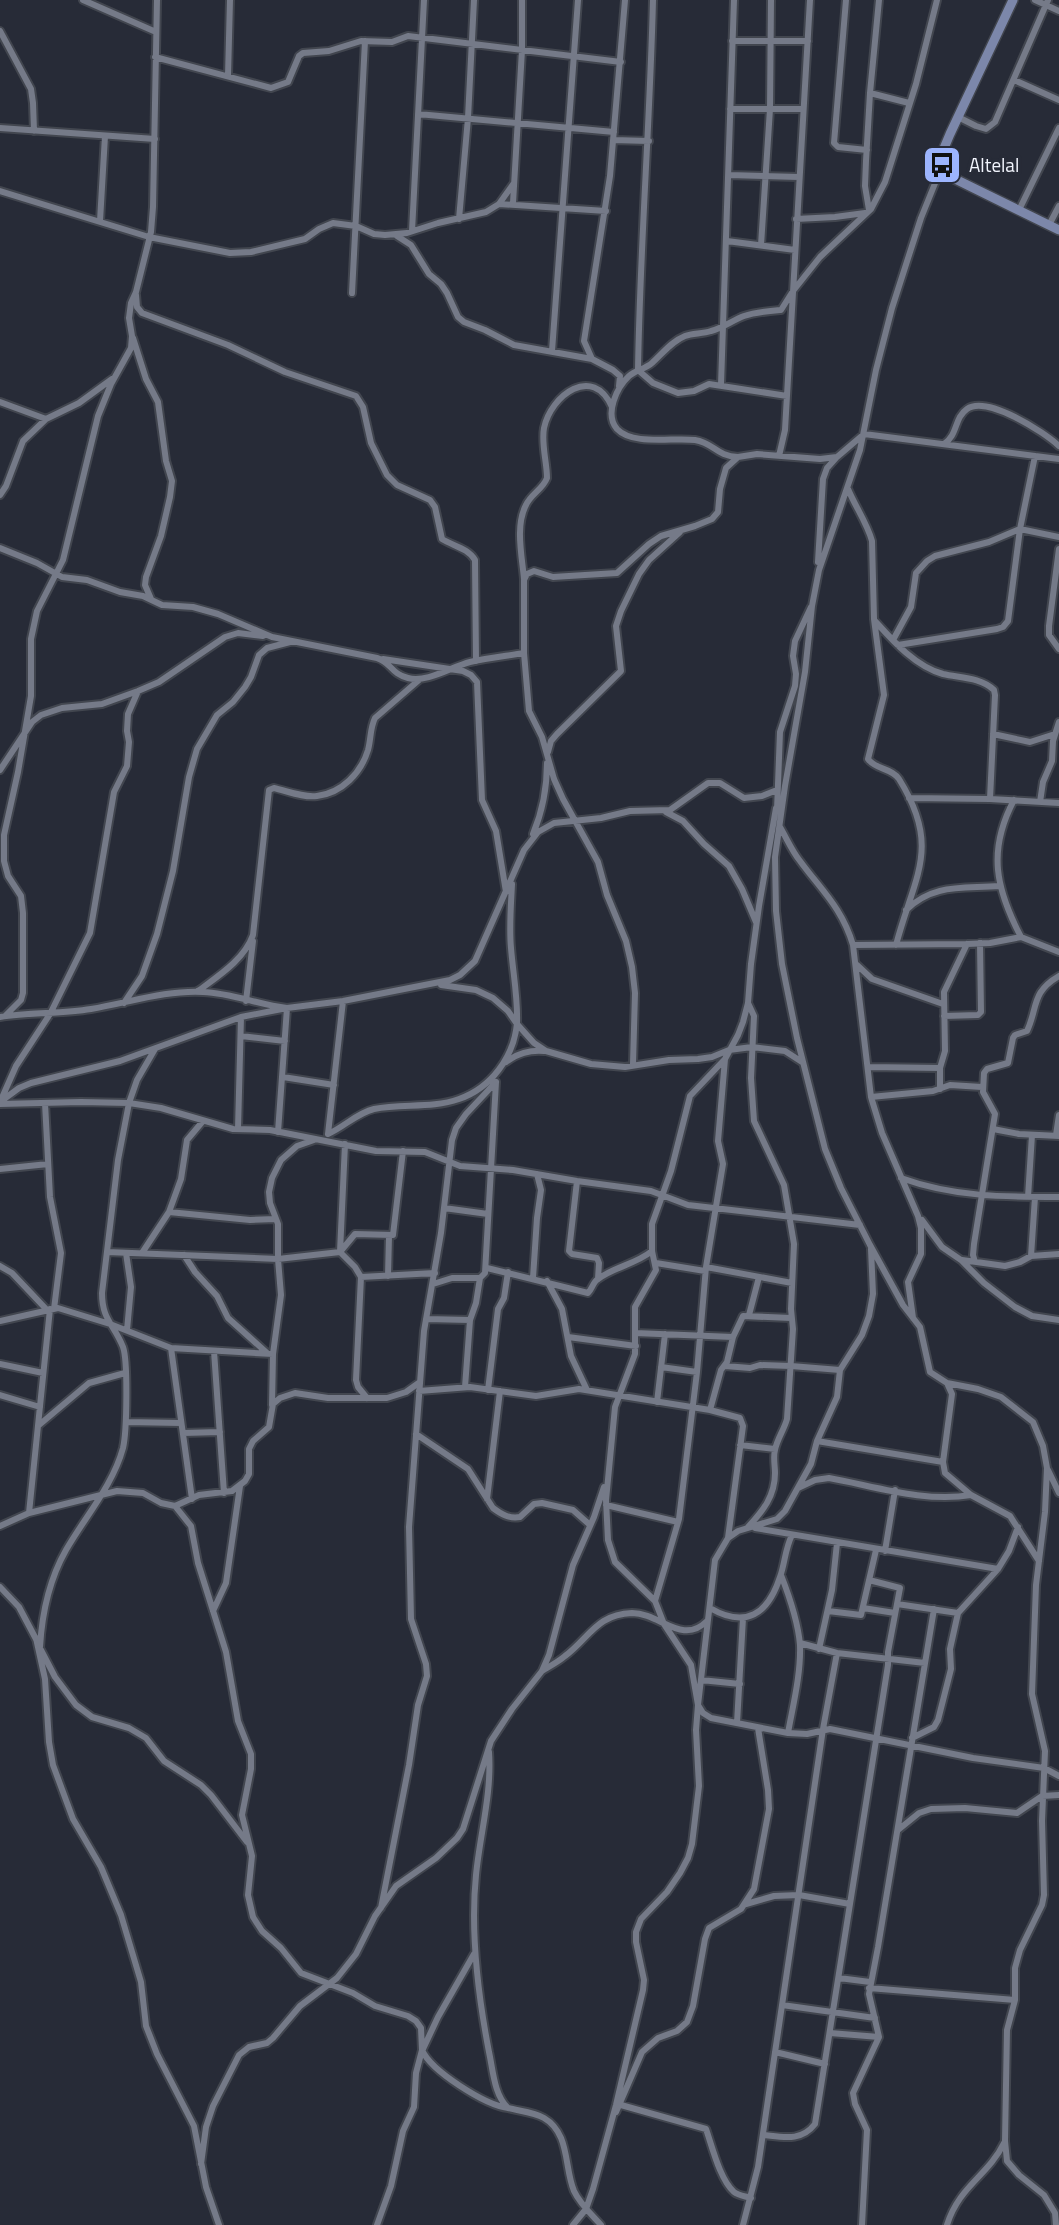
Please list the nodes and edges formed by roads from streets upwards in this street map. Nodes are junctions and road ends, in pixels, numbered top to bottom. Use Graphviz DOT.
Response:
graph roads {
  1 [pos="83,0"];
  2 [pos="157,0"];
  3 [pos="230,0"];
  4 [pos="424,0"];
  5 [pos="474,0"];
  6 [pos="522,0"];
  7 [pos="578,0"];
  8 [pos="625,0"];
  9 [pos="653,0"];
  10 [pos="734,0"];
  11 [pos="771,0"];
  12 [pos="810,0"];
  13 [pos="846,0"];
  14 [pos="879,0"];
  15 [pos="937,0"];
  16 [pos="1012,0"];
  17 [pos="1035,0"];
  18 [pos="1047,3"];
  19 [pos="1059,11"];
  20 [pos="0,31"];
  21 [pos="156,32"];
  22 [pos="422,38"];
  23 [pos="732,40"];
  24 [pos="365,41"];
  25 [pos="772,41"];
  26 [pos="808,41"];
  27 [pos="472,44"];
  28 [pos="522,50"];
  29 [pos="574,55"];
  30 [pos="155,57"];
  31 [pos="621,62"];
  32 [pos="228,76"];
  33 [pos="1014,80"];
  34 [pos="870,93"];
  35 [pos="1059,100"];
  36 [pos="909,103"];
  37 [pos="730,109"];
  38 [pos="770,109"];
  39 [pos="803,109"];
  40 [pos="418,114"];
  41 [pos="958,117"];
  42 [pos="468,118"];
  43 [pos="518,123"];
  44 [pos="0,128"];
  45 [pos="569,128"];
  46 [pos="33,131"];
  47 [pos="1058,132"];
  48 [pos="105,136"];
  49 [pos="614,136"];
  50 [pos="155,139"];
  51 [pos="649,141"];
  52 [pos="867,150"];
  53 [pos="942,166"];
  54 [pos="729,175"];
  55 [pos="766,176"];
  56 [pos="799,177"];
  57 [pos="514,184"];
  58 [pos="0,191"];
  59 [pos="513,203"];
  60 [pos="499,204"];
  61 [pos="1059,206"];
  62 [pos="564,208"];
  63 [pos="869,210"];
  64 [pos="1019,210"];
  65 [pos="606,211"];
  66 [pos="459,219"];
  67 [pos="796,219"];
  68 [pos="100,221"];
  69 [pos="1049,225"];
  70 [pos="356,226"];
  71 [pos="1059,230"];
  72 [pos="412,231"];
  73 [pos="395,235"];
  74 [pos="149,237"];
  75 [pos="727,241"];
  76 [pos="761,245"];
  77 [pos="795,250"];
  78 [pos="793,291"];
  79 [pos="136,292"];
  80 [pos="352,293"];
  81 [pos="723,326"];
  82 [pos="132,336"];
  83 [pos="552,351"];
  84 [pos="592,359"];
  85 [pos="638,370"];
  86 [pos="116,376"];
  87 [pos="721,385"];
  88 [pos="619,387"];
  89 [pos="787,396"];
  90 [pos="0,402"];
  91 [pos="612,407"];
  92 [pos="46,419"];
  93 [pos="864,434"];
  94 [pos="944,444"];
  95 [pos="1059,446"];
  96 [pos="779,456"];
  97 [pos="1034,456"];
  98 [pos="738,457"];
  99 [pos="837,457"];
  100 [pos="1059,459"];
  101 [pos="847,488"];
  102 [pos="0,495"];
  103 [pos="685,529"];
  104 [pos="1020,529"];
  105 [pos="1059,537"];
  106 [pos="0,548"];
  107 [pos="1059,550"];
  108 [pos="819,570"];
  109 [pos="56,575"];
  110 [pos="524,579"];
  111 [pos="152,600"];
  112 [pos="812,606"];
  113 [pos="874,619"];
  114 [pos="272,637"];
  115 [pos="292,641"];
  116 [pos="896,643"];
  117 [pos="1059,649"];
  118 [pos="524,653"];
  119 [pos="383,659"];
  120 [pos="476,661"];
  121 [pos="452,669"];
  122 [pos="421,679"];
  123 [pos="138,691"];
  124 [pos="1059,722"];
  125 [pos="24,734"];
  126 [pos="993,734"];
  127 [pos="1055,734"];
  128 [pos="547,754"];
  129 [pos="0,770"];
  130 [pos="777,789"];
  131 [pos="909,798"];
  132 [pos="990,799"];
  133 [pos="1014,800"];
  134 [pos="1040,802"];
  135 [pos="1059,803"];
  136 [pos="776,808"];
  137 [pos="665,811"];
  138 [pos="576,821"];
  139 [pos="779,826"];
  140 [pos="531,839"];
  141 [pos="512,879"];
  142 [pos="999,886"];
  143 [pos="506,893"];
  144 [pos="905,911"];
  145 [pos="757,924"];
  146 [pos="253,935"];
  147 [pos="1021,937"];
  148 [pos="980,943"];
  149 [pos="967,944"];
  150 [pos="853,945"];
  151 [pos="896,945"];
  152 [pos="1059,952"];
  153 [pos="856,964"];
  154 [pos="1059,976"];
  155 [pos="436,984"];
  156 [pos="198,991"];
  157 [pos="246,1001"];
  158 [pos="343,1001"];
  159 [pos="124,1003"];
  160 [pos="748,1003"];
  161 [pos="943,1004"];
  162 [pos="287,1008"];
  163 [pos="50,1014"];
  164 [pos="3,1016"];
  165 [pos="944,1016"];
  166 [pos="241,1017"];
  167 [pos="516,1024"];
  168 [pos="241,1036"];
  169 [pos="285,1041"];
  170 [pos="752,1047"];
  171 [pos="156,1049"];
  172 [pos="729,1050"];
  173 [pos="546,1051"];
  174 [pos="725,1059"];
  175 [pos="803,1062"];
  176 [pos="503,1063"];
  177 [pos="633,1064"];
  178 [pos="868,1067"];
  179 [pos="940,1068"];
  180 [pos="283,1077"];
  181 [pos="496,1078"];
  182 [pos="334,1085"];
  183 [pos="982,1087"];
  184 [pos="940,1089"];
  185 [pos="871,1097"];
  186 [pos="0,1103"];
  187 [pos="45,1103"];
  188 [pos="129,1103"];
  189 [pos="1059,1115"];
  190 [pos="203,1121"];
  191 [pos="238,1129"];
  192 [pos="993,1129"];
  193 [pos="278,1132"];
  194 [pos="1032,1135"];
  195 [pos="1058,1135"];
  196 [pos="327,1138"];
  197 [pos="316,1139"];
  198 [pos="345,1144"];
  199 [pos="403,1151"];
  200 [pos="449,1162"];
  201 [pos="48,1164"];
  202 [pos="490,1168"];
  203 [pos="0,1169"];
  204 [pos="537,1174"];
  205 [pos="901,1178"];
  206 [pos="577,1181"];
  207 [pos="663,1194"];
  208 [pos="983,1195"];
  209 [pos="1031,1197"];
  210 [pos="1059,1197"];
  211 [pos="444,1208"];
  212 [pos="716,1208"];
  213 [pos="169,1212"];
  214 [pos="488,1214"];
  215 [pos="918,1216"];
  216 [pos="789,1217"];
  217 [pos="276,1219"];
  218 [pos="860,1225"];
  219 [pos="389,1236"];
  220 [pos="870,1244"];
  221 [pos="652,1251"];
  222 [pos="107,1252"];
  223 [pos="340,1252"];
  224 [pos="126,1253"];
  225 [pos="142,1254"];
  226 [pos="1059,1254"];
  227 [pos="184,1255"];
  228 [pos="1031,1256"];
  229 [pos="278,1259"];
  230 [pos="961,1260"];
  231 [pos="975,1262"];
  232 [pos="656,1263"];
  233 [pos="0,1266"];
  234 [pos="486,1268"];
  235 [pos="705,1269"];
  236 [pos="508,1272"];
  237 [pos="435,1273"];
  238 [pos="388,1276"];
  239 [pos="759,1276"];
  240 [pos="361,1277"];
  241 [pos="480,1278"];
  242 [pos="533,1278"];
  243 [pos="598,1279"];
  244 [pos="547,1281"];
  245 [pos="792,1283"];
  246 [pos="433,1284"];
  247 [pos="50,1309"];
  248 [pos="749,1315"];
  249 [pos="791,1318"];
  250 [pos="914,1318"];
  251 [pos="426,1320"];
  252 [pos="470,1320"];
  253 [pos="1059,1320"];
  254 [pos="0,1321"];
  255 [pos="110,1324"];
  256 [pos="127,1330"];
  257 [pos="635,1333"];
  258 [pos="665,1334"];
  259 [pos="700,1335"];
  260 [pos="568,1337"];
  261 [pos="733,1337"];
  262 [pos="636,1346"];
  263 [pos="171,1348"];
  264 [pos="214,1350"];
  265 [pos="270,1353"];
  266 [pos="0,1364"];
  267 [pos="725,1366"];
  268 [pos="791,1366"];
  269 [pos="661,1367"];
  270 [pos="840,1370"];
  271 [pos="697,1372"];
  272 [pos="125,1373"];
  273 [pos="43,1374"];
  274 [pos="420,1382"];
  275 [pos="947,1382"];
  276 [pos="464,1387"];
  277 [pos="488,1390"];
  278 [pos="587,1390"];
  279 [pos="419,1391"];
  280 [pos="500,1391"];
  281 [pos="0,1395"];
  282 [pos="619,1396"];
  283 [pos="367,1398"];
  284 [pos="657,1402"];
  285 [pos="40,1407"];
  286 [pos="693,1408"];
  287 [pos="272,1409"];
  288 [pos="710,1410"];
  289 [pos="126,1422"];
  290 [pos="181,1423"];
  291 [pos="38,1425"];
  292 [pos="220,1432"];
  293 [pos="183,1433"];
  294 [pos="416,1434"];
  295 [pos="817,1441"];
  296 [pos="740,1445"];
  297 [pos="775,1449"];
  298 [pos="943,1462"];
  299 [pos="608,1466"];
  300 [pos="1047,1468"];
  301 [pos="240,1486"];
  302 [pos="797,1489"];
  303 [pos="895,1490"];
  304 [pos="224,1493"];
  305 [pos="1059,1493"];
  306 [pos="101,1494"];
  307 [pos="971,1495"];
  308 [pos="192,1499"];
  309 [pos="487,1499"];
  310 [pos="606,1505"];
  311 [pos="175,1506"];
  312 [pos="29,1513"];
  313 [pos="678,1522"];
  314 [pos="590,1525"];
  315 [pos="0,1526"];
  316 [pos="1018,1527"];
  317 [pos="749,1528"];
  318 [pos="792,1535"];
  319 [pos="728,1538"];
  320 [pos="837,1543"];
  321 [pos="876,1550"];
  322 [pos="885,1551"];
  323 [pos="1039,1561"];
  324 [pos="998,1569"];
  325 [pos="781,1576"];
  326 [pos="869,1580"];
  327 [pos="0,1587"];
  328 [pos="656,1601"];
  329 [pos="897,1604"];
  330 [pos="710,1608"];
  331 [pos="863,1608"];
  332 [pos="934,1609"];
  333 [pos="213,1611"];
  334 [pos="828,1611"];
  335 [pos="895,1613"];
  336 [pos="958,1613"];
  337 [pos="743,1618"];
  338 [pos="709,1619"];
  339 [pos="664,1624"];
  340 [pos="36,1639"];
  341 [pos="800,1643"];
  342 [pos="40,1647"];
  343 [pos="819,1649"];
  344 [pos="837,1653"];
  345 [pos="888,1658"];
  346 [pos="925,1663"];
  347 [pos="542,1671"];
  348 [pos="701,1680"];
  349 [pos="740,1684"];
  350 [pos="698,1705"];
  351 [pos="737,1723"];
  352 [pos="758,1728"];
  353 [pos="823,1729"];
  354 [pos="789,1733"];
  355 [pos="876,1739"];
  356 [pos="911,1742"];
  357 [pos="489,1750"];
  358 [pos="1044,1768"];
  359 [pos="1059,1776"];
  360 [pos="1059,1795"];
  361 [pos="1042,1796"];
  362 [pos="897,1830"];
  363 [pos="250,1846"];
  364 [pos="799,1895"];
  365 [pos="746,1904"];
  366 [pos="850,1904"];
  367 [pos="381,1908"];
  368 [pos="475,1953"];
  369 [pos="839,1978"];
  370 [pos="330,1984"];
  371 [pos="870,1985"];
  372 [pos="1015,2000"];
  373 [pos="782,2005"];
  374 [pos="834,2012"];
  375 [pos="875,2018"];
  376 [pos="830,2033"];
  377 [pos="879,2038"];
  378 [pos="422,2050"];
  379 [pos="775,2052"];
  380 [pos="825,2064"];
  381 [pos="621,2105"];
  382 [pos="508,2108"];
  383 [pos="613,2116"];
  384 [pos="763,2135"];
  385 [pos="1005,2141"];
  386 [pos="201,2164"];
  387 [pos="751,2198"];
  388 [pos="586,2209"];
  389 [pos="219,2225"];
  390 [pos="377,2225"];
  391 [pos="573,2225"];
  392 [pos="601,2225"];
  393 [pos="743,2225"];
  394 [pos="862,2225"];
  395 [pos="947,2225"];
  396 [pos="1056,2225"];
  1 -- 21 [label="street"];
  2 -- 21 [label="street"];
  3 -- 32 [label="street"];
  4 -- 22 [label="street"];
  5 -- 27 [label="street"];
  6 -- 28 [label="street"];
  7 -- 29 [label="street"];
  8 -- 31 [label="street"];
  9 -- 51 [label="street"];
  10 -- 23 [label="street"];
  11 -- 25 [label="street"];
  12 -- 26 [label="street"];
  13 -- 52 [label="street"];
  14 -- 34 [label="street"];
  15 -- 36 [label="street"];
  16 -- 41 [label="street"];
  17 -- 18 [label="street"];
  18 -- 19 [label="street"];
  18 -- 33 [label="street"];
  20 -- 46 [label="street"];
  21 -- 30 [label="street"];
  22 -- 24 [label="street"];
  22 -- 27 [label="street"];
  22 -- 40 [label="street"];
  23 -- 25 [label="street"];
  23 -- 37 [label="street"];
  24 -- 32 [label="street"];
  24 -- 70 [label="street"];
  25 -- 26 [label="street"];
  25 -- 38 [label="street"];
  26 -- 39 [label="street"];
  27 -- 28 [label="street"];
  27 -- 42 [label="street"];
  28 -- 29 [label="street"];
  28 -- 43 [label="street"];
  29 -- 31 [label="street"];
  29 -- 45 [label="street"];
  30 -- 32 [label="street"];
  30 -- 50 [label="street"];
  31 -- 49 [label="street"];
  33 -- 35 [label="street"];
  33 -- 41 [label="street"];
  34 -- 36 [label="street"];
  34 -- 52 [label="street"];
  36 -- 63 [label="street"];
  37 -- 38 [label="street"];
  37 -- 54 [label="street"];
  38 -- 39 [label="street"];
  38 -- 55 [label="street"];
  39 -- 56 [label="street"];
  40 -- 42 [label="street"];
  40 -- 72 [label="street"];
  41 -- 53 [label="street"];
  42 -- 43 [label="street"];
  42 -- 66 [label="street"];
  43 -- 45 [label="street"];
  43 -- 57 [label="street"];
  44 -- 46 [label="street"];
  45 -- 49 [label="street"];
  45 -- 62 [label="street"];
  46 -- 48 [label="street"];
  47 -- 64 [label="street"];
  48 -- 50 [label="street"];
  48 -- 68 [label="street"];
  49 -- 51 [label="street"];
  49 -- 65 [label="street"];
  50 -- 74 [label="street"];
  51 -- 85 [label="street"];
  52 -- 63 [label="street"];
  53 -- 64 [label="street"];
  53 -- 93 [label="street"];
  54 -- 55 [label="street"];
  54 -- 75 [label="street"];
  55 -- 56 [label="street"];
  55 -- 76 [label="street"];
  56 -- 67 [label="street"];
  57 -- 59 [label="street"];
  57 -- 60 [label="street"];
  58 -- 68 [label="street"];
  59 -- 60 [label="street"];
  59 -- 62 [label="street"];
  60 -- 66 [label="street"];
  61 -- 69 [label="street"];
  62 -- 65 [label="street"];
  62 -- 83 [label="street"];
  63 -- 67 [label="street"];
  63 -- 78 [label="street"];
  64 -- 69 [label="street"];
  65 -- 84 [label="street"];
  66 -- 72 [label="street"];
  67 -- 77 [label="street"];
  68 -- 74 [label="street"];
  69 -- 71 [label="street"];
  70 -- 73 [label="street"];
  70 -- 74 [label="street"];
  70 -- 80 [label="street"];
  72 -- 73 [label="street"];
  73 -- 83 [label="street"];
  74 -- 79 [label="street"];
  75 -- 76 [label="street"];
  75 -- 81 [label="street"];
  76 -- 77 [label="street"];
  77 -- 78 [label="street"];
  78 -- 81 [label="street"];
  78 -- 89 [label="street"];
  79 -- 82 [label="street"];
  79 -- 120 [label="street"];
  81 -- 85 [label="street"];
  81 -- 87 [label="street"];
  82 -- 86 [label="street"];
  82 -- 111 [label="street"];
  83 -- 84 [label="street"];
  84 -- 88 [label="street"];
  85 -- 87 [label="street"];
  85 -- 88 [label="street"];
  86 -- 92 [label="street"];
  86 -- 109 [label="street"];
  87 -- 89 [label="street"];
  88 -- 91 [label="street"];
  89 -- 96 [label="street"];
  90 -- 92 [label="street"];
  91 -- 98 [label="street"];
  91 -- 110 [label="street"];
  92 -- 102 [label="street"];
  93 -- 94 [label="street"];
  93 -- 99 [label="street"];
  93 -- 101 [label="street"];
  94 -- 95 [label="street"];
  94 -- 97 [label="street"];
  96 -- 98 [label="street"];
  96 -- 99 [label="street"];
  97 -- 100 [label="street"];
  97 -- 104 [label="street"];
  98 -- 103 [label="street"];
  99 -- 108 [label="street"];
  101 -- 108 [label="street"];
  101 -- 113 [label="street"];
  103 -- 110 [label="street"];
  103 -- 128 [label="street"];
  104 -- 105 [label="street"];
  104 -- 116 [label="street"];
  104 -- 116 [label="street"];
  106 -- 109 [label="street"];
  107 -- 117 [label="street"];
  108 -- 112 [label="street"];
  109 -- 111 [label="street"];
  109 -- 125 [label="street"];
  110 -- 118 [label="street"];
  111 -- 114 [label="street"];
  112 -- 130 [label="street"];
  112 -- 139 [label="street"];
  113 -- 116 [label="street"];
  113 -- 131 [label="street"];
  114 -- 115 [label="street"];
  114 -- 123 [label="street"];
  115 -- 119 [label="street"];
  115 -- 159 [label="street"];
  116 -- 126 [label="street"];
  118 -- 120 [label="street"];
  118 -- 128 [label="street"];
  119 -- 121 [label="street"];
  119 -- 122 [label="street"];
  120 -- 121 [label="street"];
  121 -- 122 [label="street"];
  121 -- 143 [label="street"];
  122 -- 146 [label="street"];
  123 -- 125 [label="street"];
  123 -- 163 [label="street"];
  124 -- 127 [label="street"];
  125 -- 129 [label="street"];
  125 -- 164 [label="street"];
  126 -- 127 [label="street"];
  126 -- 132 [label="street"];
  127 -- 134 [label="street"];
  128 -- 138 [label="street"];
  128 -- 140 [label="street"];
  130 -- 136 [label="street"];
  130 -- 137 [label="street"];
  131 -- 132 [label="street"];
  131 -- 144 [label="street"];
  132 -- 133 [label="street"];
  133 -- 134 [label="street"];
  133 -- 142 [label="street"];
  134 -- 135 [label="street"];
  136 -- 139 [label="street"];
  136 -- 145 [label="street"];
  137 -- 138 [label="street"];
  137 -- 145 [label="street"];
  138 -- 140 [label="street"];
  138 -- 177 [label="street"];
  139 -- 150 [label="street"];
  139 -- 175 [label="street"];
  140 -- 141 [label="street"];
  141 -- 143 [label="street"];
  141 -- 167 [label="street"];
  142 -- 144 [label="street"];
  142 -- 147 [label="street"];
  143 -- 155 [label="street"];
  144 -- 151 [label="street"];
  145 -- 160 [label="street"];
  146 -- 156 [label="street"];
  146 -- 157 [label="street"];
  147 -- 148 [label="street"];
  147 -- 152 [label="street"];
  148 -- 149 [label="street"];
  148 -- 165 [label="street"];
  149 -- 151 [label="street"];
  149 -- 161 [label="street"];
  150 -- 151 [label="street"];
  150 -- 153 [label="street"];
  153 -- 161 [label="street"];
  153 -- 178 [label="street"];
  154 -- 183 [label="street"];
  155 -- 158 [label="street"];
  155 -- 167 [label="street"];
  156 -- 157 [label="street"];
  156 -- 159 [label="street"];
  157 -- 162 [label="street"];
  158 -- 162 [label="street"];
  158 -- 182 [label="street"];
  159 -- 163 [label="street"];
  160 -- 170 [label="street"];
  160 -- 172 [label="street"];
  161 -- 165 [label="street"];
  162 -- 166 [label="street"];
  162 -- 169 [label="street"];
  163 -- 164 [label="street"];
  163 -- 186 [label="street"];
  165 -- 179 [label="street"];
  166 -- 168 [label="street"];
  166 -- 171 [label="street"];
  167 -- 173 [label="street"];
  167 -- 176 [label="street"];
  168 -- 169 [label="street"];
  168 -- 191 [label="street"];
  169 -- 180 [label="street"];
  170 -- 172 [label="street"];
  170 -- 175 [label="street"];
  170 -- 216 [label="street"];
  171 -- 186 [label="street"];
  171 -- 188 [label="street"];
  172 -- 174 [label="street"];
  172 -- 177 [label="street"];
  173 -- 176 [label="street"];
  173 -- 177 [label="street"];
  174 -- 207 [label="street"];
  174 -- 212 [label="street"];
  175 -- 218 [label="street"];
  176 -- 181 [label="street"];
  178 -- 179 [label="street"];
  178 -- 185 [label="street"];
  179 -- 184 [label="street"];
  180 -- 182 [label="street"];
  180 -- 193 [label="street"];
  181 -- 196 [label="street"];
  181 -- 200 [label="street"];
  181 -- 202 [label="street"];
  182 -- 196 [label="street"];
  183 -- 184 [label="street"];
  183 -- 192 [label="street"];
  184 -- 185 [label="street"];
  185 -- 205 [label="street"];
  186 -- 187 [label="street"];
  187 -- 188 [label="street"];
  187 -- 201 [label="street"];
  188 -- 190 [label="street"];
  188 -- 222 [label="street"];
  189 -- 195 [label="street"];
  190 -- 191 [label="street"];
  190 -- 213 [label="street"];
  191 -- 193 [label="street"];
  192 -- 194 [label="street"];
  192 -- 208 [label="street"];
  193 -- 197 [label="street"];
  194 -- 195 [label="street"];
  194 -- 209 [label="street"];
  196 -- 197 [label="street"];
  196 -- 198 [label="street"];
  197 -- 217 [label="street"];
  198 -- 199 [label="street"];
  198 -- 223 [label="street"];
  199 -- 200 [label="street"];
  199 -- 219 [label="street"];
  200 -- 202 [label="street"];
  200 -- 211 [label="street"];
  201 -- 203 [label="street"];
  201 -- 247 [label="street"];
  202 -- 204 [label="street"];
  202 -- 214 [label="street"];
  204 -- 206 [label="street"];
  204 -- 242 [label="street"];
  205 -- 208 [label="street"];
  205 -- 215 [label="street"];
  206 -- 207 [label="street"];
  206 -- 243 [label="street"];
  207 -- 212 [label="street"];
  207 -- 221 [label="street"];
  208 -- 209 [label="street"];
  208 -- 231 [label="street"];
  209 -- 210 [label="street"];
  209 -- 228 [label="street"];
  211 -- 214 [label="street"];
  211 -- 237 [label="street"];
  212 -- 216 [label="street"];
  212 -- 235 [label="street"];
  213 -- 217 [label="street"];
  213 -- 225 [label="street"];
  214 -- 234 [label="street"];
  215 -- 230 [label="street"];
  215 -- 250 [label="street"];
  216 -- 218 [label="street"];
  216 -- 245 [label="street"];
  217 -- 229 [label="street"];
  218 -- 220 [label="street"];
  219 -- 223 [label="street"];
  219 -- 238 [label="street"];
  220 -- 250 [label="street"];
  220 -- 270 [label="street"];
  221 -- 232 [label="street"];
  221 -- 243 [label="street"];
  222 -- 224 [label="street"];
  222 -- 255 [label="street"];
  223 -- 229 [label="street"];
  223 -- 240 [label="street"];
  224 -- 225 [label="street"];
  224 -- 256 [label="street"];
  225 -- 227 [label="street"];
  226 -- 228 [label="street"];
  227 -- 229 [label="street"];
  227 -- 265 [label="street"];
  228 -- 231 [label="street"];
  229 -- 265 [label="street"];
  230 -- 231 [label="street"];
  230 -- 253 [label="street"];
  232 -- 235 [label="street"];
  232 -- 257 [label="street"];
  233 -- 247 [label="street"];
  234 -- 236 [label="street"];
  234 -- 241 [label="street"];
  235 -- 239 [label="street"];
  235 -- 259 [label="street"];
  236 -- 242 [label="street"];
  236 -- 277 [label="street"];
  237 -- 238 [label="street"];
  237 -- 246 [label="street"];
  238 -- 240 [label="street"];
  239 -- 245 [label="street"];
  239 -- 248 [label="street"];
  240 -- 283 [label="street"];
  241 -- 246 [label="street"];
  241 -- 252 [label="street"];
  242 -- 244 [label="street"];
  243 -- 244 [label="street"];
  244 -- 260 [label="street"];
  245 -- 249 [label="street"];
  246 -- 251 [label="street"];
  247 -- 254 [label="street"];
  247 -- 255 [label="street"];
  247 -- 273 [label="street"];
  248 -- 249 [label="street"];
  248 -- 261 [label="street"];
  249 -- 268 [label="street"];
  250 -- 275 [label="street"];
  251 -- 252 [label="street"];
  251 -- 274 [label="street"];
  252 -- 276 [label="street"];
  255 -- 256 [label="street"];
  255 -- 272 [label="street"];
  256 -- 263 [label="street"];
  257 -- 258 [label="street"];
  257 -- 262 [label="street"];
  258 -- 259 [label="street"];
  258 -- 269 [label="street"];
  259 -- 261 [label="street"];
  259 -- 271 [label="street"];
  260 -- 262 [label="street"];
  260 -- 278 [label="street"];
  261 -- 267 [label="street"];
  262 -- 282 [label="street"];
  263 -- 264 [label="street"];
  263 -- 290 [label="street"];
  264 -- 265 [label="street"];
  264 -- 292 [label="street"];
  265 -- 287 [label="street"];
  266 -- 273 [label="street"];
  267 -- 268 [label="street"];
  267 -- 288 [label="street"];
  268 -- 270 [label="street"];
  268 -- 297 [label="street"];
  269 -- 271 [label="street"];
  269 -- 284 [label="street"];
  270 -- 295 [label="street"];
  271 -- 286 [label="street"];
  272 -- 289 [label="street"];
  272 -- 291 [label="street"];
  273 -- 285 [label="street"];
  274 -- 279 [label="street"];
  274 -- 283 [label="street"];
  275 -- 298 [label="street"];
  275 -- 300 [label="street"];
  276 -- 277 [label="street"];
  276 -- 279 [label="street"];
  277 -- 280 [label="street"];
  278 -- 280 [label="street"];
  278 -- 282 [label="street"];
  279 -- 294 [label="street"];
  280 -- 309 [label="street"];
  281 -- 285 [label="street"];
  282 -- 284 [label="street"];
  282 -- 299 [label="street"];
  283 -- 287 [label="street"];
  284 -- 286 [label="street"];
  285 -- 291 [label="street"];
  286 -- 288 [label="street"];
  286 -- 313 [label="street"];
  287 -- 301 [label="street"];
  288 -- 296 [label="street"];
  289 -- 290 [label="street"];
  289 -- 306 [label="street"];
  290 -- 293 [label="street"];
  291 -- 312 [label="street"];
  292 -- 293 [label="street"];
  292 -- 304 [label="street"];
  293 -- 308 [label="street"];
  294 -- 309 [label="street"];
  294 -- 367 [label="street"];
  295 -- 298 [label="street"];
  295 -- 302 [label="street"];
  296 -- 297 [label="street"];
  296 -- 319 [label="street"];
  297 -- 317 [label="street"];
  298 -- 307 [label="street"];
  299 -- 310 [label="street"];
  299 -- 314 [label="street"];
  300 -- 305 [label="street"];
  300 -- 323 [label="street"];
  301 -- 304 [label="street"];
  301 -- 333 [label="street"];
  302 -- 303 [label="street"];
  302 -- 317 [label="street"];
  303 -- 307 [label="street"];
  303 -- 322 [label="street"];
  304 -- 308 [label="street"];
  306 -- 311 [label="street"];
  306 -- 312 [label="street"];
  306 -- 342 [label="street"];
  307 -- 316 [label="street"];
  308 -- 311 [label="street"];
  309 -- 314 [label="street"];
  310 -- 313 [label="street"];
  310 -- 328 [label="street"];
  311 -- 333 [label="street"];
  312 -- 315 [label="street"];
  313 -- 328 [label="street"];
  314 -- 347 [label="street"];
  316 -- 323 [label="street"];
  316 -- 324 [label="street"];
  317 -- 318 [label="street"];
  317 -- 319 [label="street"];
  318 -- 320 [label="street"];
  318 -- 325 [label="street"];
  319 -- 330 [label="street"];
  320 -- 321 [label="street"];
  320 -- 334 [label="street"];
  321 -- 322 [label="street"];
  321 -- 326 [label="street"];
  322 -- 324 [label="street"];
  323 -- 358 [label="street"];
  324 -- 336 [label="street"];
  325 -- 337 [label="street"];
  325 -- 341 [label="street"];
  326 -- 329 [label="street"];
  326 -- 331 [label="street"];
  327 -- 340 [label="street"];
  328 -- 339 [label="street"];
  329 -- 332 [label="street"];
  329 -- 335 [label="street"];
  330 -- 337 [label="street"];
  330 -- 338 [label="street"];
  331 -- 334 [label="street"];
  331 -- 335 [label="street"];
  332 -- 336 [label="street"];
  332 -- 346 [label="street"];
  333 -- 363 [label="street"];
  334 -- 343 [label="street"];
  335 -- 345 [label="street"];
  336 -- 356 [label="street"];
  337 -- 349 [label="street"];
  338 -- 339 [label="street"];
  338 -- 348 [label="street"];
  339 -- 347 [label="street"];
  339 -- 350 [label="street"];
  340 -- 342 [label="street"];
  340 -- 386 [label="street"];
  341 -- 343 [label="street"];
  341 -- 354 [label="street"];
  342 -- 363 [label="street"];
  343 -- 344 [label="street"];
  344 -- 345 [label="street"];
  344 -- 353 [label="street"];
  345 -- 346 [label="street"];
  345 -- 355 [label="street"];
  346 -- 356 [label="street"];
  347 -- 357 [label="street"];
  348 -- 349 [label="street"];
  348 -- 350 [label="street"];
  349 -- 351 [label="street"];
  350 -- 351 [label="street"];
  350 -- 383 [label="street"];
  351 -- 352 [label="street"];
  352 -- 354 [label="street"];
  352 -- 365 [label="street"];
  353 -- 354 [label="street"];
  353 -- 355 [label="street"];
  353 -- 364 [label="street"];
  355 -- 356 [label="street"];
  355 -- 366 [label="street"];
  356 -- 358 [label="street"];
  356 -- 362 [label="street"];
  357 -- 367 [label="street"];
  357 -- 368 [label="street"];
  358 -- 359 [label="street"];
  358 -- 361 [label="street"];
  360 -- 361 [label="street"];
  361 -- 362 [label="street"];
  361 -- 372 [label="street"];
  362 -- 371 [label="street"];
  363 -- 370 [label="street"];
  364 -- 365 [label="street"];
  364 -- 366 [label="street"];
  364 -- 373 [label="street"];
  365 -- 381 [label="street"];
  366 -- 369 [label="street"];
  367 -- 370 [label="street"];
  368 -- 378 [label="street"];
  368 -- 382 [label="street"];
  369 -- 371 [label="street"];
  369 -- 374 [label="street"];
  370 -- 378 [label="street"];
  370 -- 386 [label="street"];
  371 -- 372 [label="street"];
  371 -- 375 [label="street"];
  372 -- 385 [label="street"];
  373 -- 374 [label="street"];
  373 -- 379 [label="street"];
  374 -- 375 [label="street"];
  374 -- 376 [label="street"];
  375 -- 377 [label="street"];
  376 -- 377 [label="street"];
  376 -- 380 [label="street"];
  377 -- 394 [label="street"];
  378 -- 382 [label="street"];
  378 -- 390 [label="street"];
  379 -- 380 [label="street"];
  379 -- 384 [label="street"];
  380 -- 384 [label="street"];
  381 -- 383 [label="street"];
  381 -- 387 [label="street"];
  382 -- 388 [label="street"];
  383 -- 388 [label="street"];
  384 -- 387 [label="street"];
  385 -- 395 [label="street"];
  385 -- 396 [label="street"];
  386 -- 389 [label="street"];
  387 -- 393 [label="street"];
  388 -- 391 [label="street"];
  388 -- 392 [label="street"];
}
